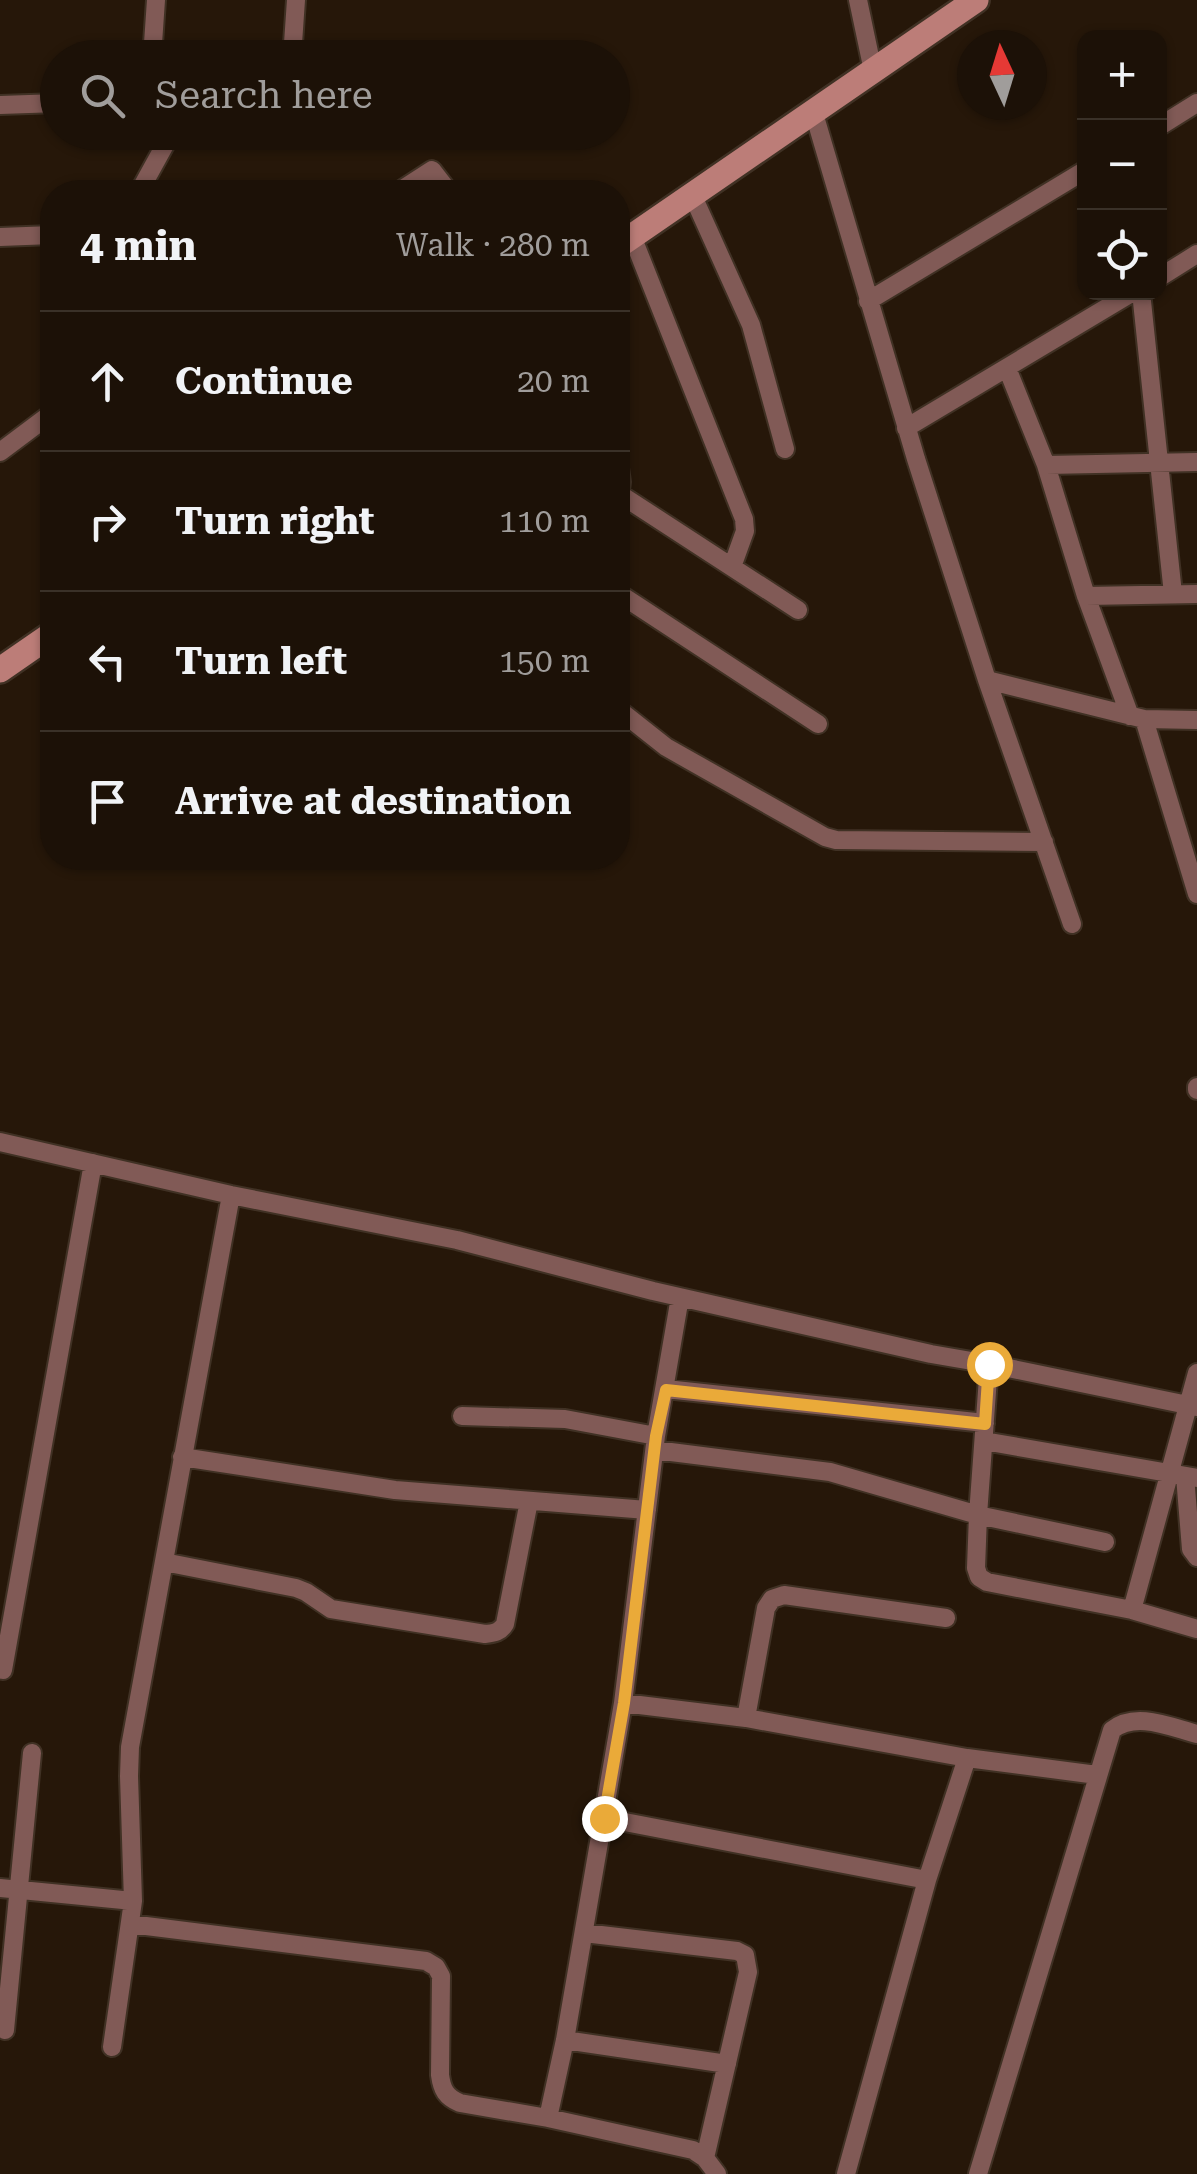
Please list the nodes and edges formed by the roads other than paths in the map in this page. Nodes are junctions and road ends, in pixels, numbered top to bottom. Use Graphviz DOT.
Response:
graph roads {
  1 [pos="156,0"];
  2 [pos="296,0"];
  3 [pos="858,0"];
  4 [pos="976,0"];
  5 [pos="153,40"];
  6 [pos="293,40"];
  7 [pos="872,71"];
  8 [pos="1197,103"];
  9 [pos="40,104"];
  10 [pos="0,105"];
  11 [pos="814,110"];
  12 [pos="1167,122"];
  13 [pos="162,150"];
  14 [pos="1077,175"];
  15 [pos="146,180"];
  16 [pos="417,180"];
  17 [pos="440,180"];
  18 [pos="692,194"];
  19 [pos="40,235"];
  20 [pos="0,236"];
  21 [pos="630,237"];
  22 [pos="630,253"];
  23 [pos="1197,254"];
  24 [pos="1167,273"];
  25 [pos="1123,300"];
  26 [pos="1138,300"];
  27 [pos="868,301"];
  28 [pos="1007,368"];
  29 [pos="40,422"];
  30 [pos="906,428"];
  31 [pos="785,449"];
  32 [pos="0,452"];
  33 [pos="1159,462"];
  34 [pos="1197,462"];
  35 [pos="1046,465"];
  36 [pos="630,505"];
  37 [pos="732,568"];
  38 [pos="1173,594"];
  39 [pos="1197,594"];
  40 [pos="1086,596"];
  41 [pos="630,601"];
  42 [pos="798,610"];
  43 [pos="40,642"];
  44 [pos="0,670"];
  45 [pos="987,680"];
  46 [pos="1137,717"];
  47 [pos="630,719"];
  48 [pos="1197,720"];
  49 [pos="818,724"];
  50 [pos="1044,842"];
  51 [pos="1197,894"];
  52 [pos="1072,924"];
  53 [pos="0,1142"];
  54 [pos="93,1163"];
  55 [pos="232,1195"];
  56 [pos="680,1297"];
  57 [pos="989,1364"];
  58 [pos="1197,1373"];
  59 [pos="666,1390"];
  60 [pos="1192,1407"];
  61 [pos="462,1416"];
  62 [pos="984,1432"];
  63 [pos="656,1443"];
  64 [pos="182,1457"];
  65 [pos="1184,1475"];
  66 [pos="529,1501"];
  67 [pos="648,1510"];
  68 [pos="978,1515"];
  69 [pos="1105,1542"];
  70 [pos="1197,1557"];
  71 [pos="164,1562"];
  72 [pos="1132,1610"];
  73 [pos="946,1618"];
  74 [pos="1197,1629"];
  75 [pos="4,1670"];
  76 [pos="624,1703"];
  77 [pos="746,1718"];
  78 [pos="1197,1734"];
  79 [pos="32,1753"];
  80 [pos="966,1758"];
  81 [pos="1097,1776"];
  82 [pos="604,1818"];
  83 [pos="927,1880"];
  84 [pos="9,1890"];
  85 [pos="132,1901"];
  86 [pos="130,1924"];
  87 [pos="584,1933"];
  88 [pos="6,2030"];
  89 [pos="565,2040"];
  90 [pos="112,2047"];
  91 [pos="727,2064"];
  92 [pos="548,2118"];
  93 [pos="704,2158"];
  94 [pos="717,2174"];
  95 [pos="846,2174"];
  96 [pos="978,2174"];
  1 -- 5 [label="street"];
  2 -- 6 [label="street"];
  3 -- 7 [label="street"];
  4 -- 7 [label="main road"];
  7 -- 11 [label="main road"];
  8 -- 12 [label="street"];
  9 -- 10 [label="street"];
  11 -- 18 [label="main road"];
  11 -- 27 [label="street"];
  13 -- 15 [label="street"];
  14 -- 27 [label="street"];
  16 -- 17 [label="street"];
  18 -- 21 [label="main road"];
  18 -- 31 [label="street"];
  19 -- 20 [label="street"];
  22 -- 37 [label="street"];
  23 -- 24 [label="street"];
  25 -- 28 [label="street"];
  26 -- 33 [label="street"];
  27 -- 30 [label="street"];
  28 -- 30 [label="street"];
  28 -- 35 [label="street"];
  29 -- 32 [label="street"];
  30 -- 45 [label="street"];
  33 -- 34 [label="street"];
  33 -- 35 [label="street"];
  33 -- 38 [label="street"];
  35 -- 40 [label="street"];
  36 -- 37 [label="street"];
  37 -- 42 [label="street"];
  38 -- 39 [label="street"];
  38 -- 40 [label="street"];
  40 -- 46 [label="street"];
  41 -- 49 [label="street"];
  43 -- 44 [label="main road"];
  45 -- 46 [label="street"];
  45 -- 50 [label="street"];
  46 -- 48 [label="street"];
  46 -- 51 [label="street"];
  47 -- 50 [label="street"];
  50 -- 52 [label="street"];
  53 -- 54 [label="street"];
  54 -- 55 [label="street"];
  54 -- 75 [label="street"];
  55 -- 56 [label="street"];
  55 -- 64 [label="street"];
  56 -- 57 [label="street"];
  56 -- 59 [label="street"];
  57 -- 60 [label="street"];
  57 -- 62 [label="street"];
  58 -- 60 [label="street"];
  59 -- 62 [label="street"];
  59 -- 63 [label="street"];
  60 -- 65 [label="street"];
  61 -- 63 [label="street"];
  62 -- 65 [label="street"];
  62 -- 68 [label="street"];
  63 -- 67 [label="street"];
  63 -- 68 [label="street"];
  64 -- 66 [label="street"];
  64 -- 71 [label="street"];
  65 -- 70 [label="street"];
  65 -- 72 [label="street"];
  66 -- 67 [label="street"];
  66 -- 71 [label="street"];
  67 -- 76 [label="street"];
  68 -- 69 [label="street"];
  68 -- 72 [label="street"];
  71 -- 85 [label="street"];
  72 -- 74 [label="street"];
  73 -- 77 [label="street"];
  76 -- 77 [label="street"];
  76 -- 82 [label="street"];
  77 -- 80 [label="street"];
  78 -- 81 [label="street"];
  79 -- 84 [label="street"];
  80 -- 81 [label="street"];
  80 -- 83 [label="street"];
  81 -- 96 [label="street"];
  82 -- 83 [label="street"];
  82 -- 87 [label="street"];
  83 -- 95 [label="street"];
  84 -- 85 [label="street"];
  84 -- 88 [label="street"];
  85 -- 86 [label="street"];
  86 -- 90 [label="street"];
  86 -- 92 [label="street"];
  87 -- 89 [label="street"];
  87 -- 91 [label="street"];
  89 -- 91 [label="street"];
  89 -- 92 [label="street"];
  91 -- 93 [label="street"];
  92 -- 93 [label="street"];
  93 -- 94 [label="street"];
}
